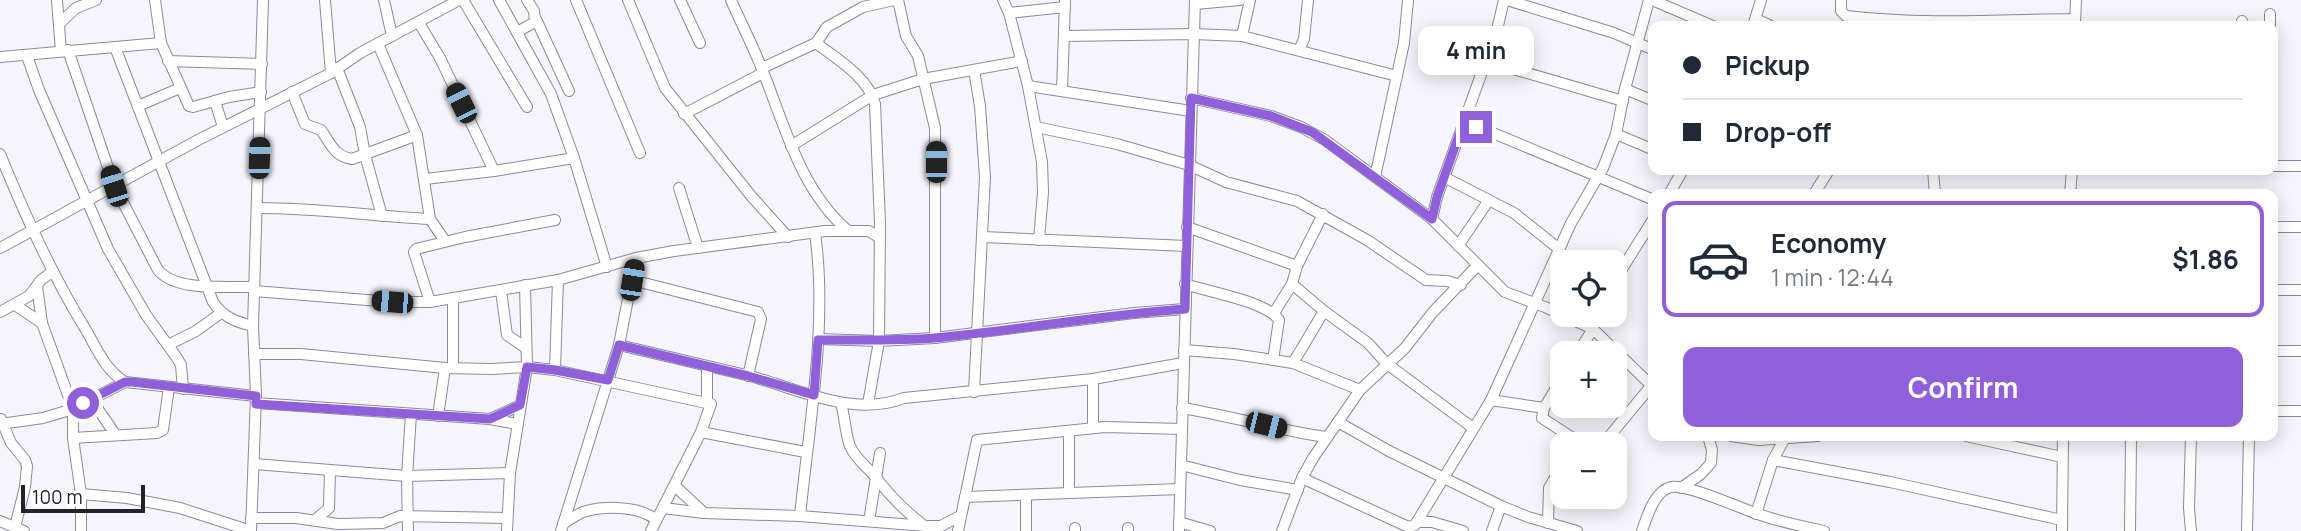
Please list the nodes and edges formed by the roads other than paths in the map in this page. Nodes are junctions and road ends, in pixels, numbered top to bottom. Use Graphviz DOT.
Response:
graph roads {
  1 [pos="57,0"];
  2 [pos="96,0"];
  3 [pos="155,0"];
  4 [pos="263,0"];
  5 [pos="325,0"];
  6 [pos="383,0"];
  7 [pos="499,0"];
  8 [pos="527,0"];
  9 [pos="576,0"];
  10 [pos="628,0"];
  11 [pos="680,0"];
  12 [pos="731,0"];
  13 [pos="896,0"];
  14 [pos="1003,0"];
  15 [pos="1240,0"];
  16 [pos="1250,0"];
  17 [pos="1308,0"];
  18 [pos="1408,0"];
  19 [pos="1505,0"];
  20 [pos="1651,0"];
  21 [pos="1761,0"];
  22 [pos="1841,0"];
  23 [pos="2076,0"];
  24 [pos="454,1"];
  25 [pos="1195,2"];
  26 [pos="1065,3"];
  27 [pos="863,4"];
  28 [pos="1009,13"];
  29 [pos="536,19"];
  30 [pos="1701,21"];
  31 [pos="1755,21"];
  32 [pos="1894,21"];
  33 [pos="2074,21"];
  34 [pos="419,23"];
  35 [pos="59,24"];
  36 [pos="517,32"];
  37 [pos="1194,34"];
  38 [pos="392,36"];
  39 [pos="1065,36"];
  40 [pos="1242,36"];
  41 [pos="161,43"];
  42 [pos="700,43"];
  43 [pos="816,43"];
  44 [pos="1638,43"];
  45 [pos="378,44"];
  46 [pos="115,47"];
  47 [pos="1648,47"];
  48 [pos="65,50"];
  49 [pos="1299,50"];
  50 [pos="27,56"];
  51 [pos="0,57"];
  52 [pos="168,61"];
  53 [pos="1022,61"];
  54 [pos="1486,61"];
  55 [pos="262,64"];
  56 [pos="334,70"];
  57 [pos="763,70"];
  58 [pos="974,70"];
  59 [pos="1397,76"];
  60 [pos="923,79"];
  61 [pos="1028,86"];
  62 [pos="180,88"];
  63 [pos="1625,89"];
  64 [pos="569,91"];
  65 [pos="1062,91"];
  66 [pos="261,92"];
  67 [pos="292,92"];
  68 [pos="873,95"];
  69 [pos="1191,98"];
  70 [pos="1648,99"];
  71 [pos="215,101"];
  72 [pos="1623,101"];
  73 [pos="138,106"];
  74 [pos="261,107"];
  75 [pos="527,107"];
  76 [pos="1191,111"];
  77 [pos="684,114"];
  78 [pos="1464,121"];
  79 [pos="223,127"];
  80 [pos="1037,127"];
  81 [pos="1616,134"];
  82 [pos="417,135"];
  83 [pos="791,146"];
  84 [pos="1648,147"];
  85 [pos="640,153"];
  86 [pos="0,154"];
  87 [pos="365,155"];
  88 [pos="574,158"];
  89 [pos="158,162"];
  90 [pos="1189,165"];
  91 [pos="2278,166"];
  92 [pos="2301,166"];
  93 [pos="494,171"];
  94 [pos="1375,177"];
  95 [pos="1444,177"];
  96 [pos="1599,178"];
  97 [pos="425,179"];
  98 [pos="114,186"];
  99 [pos="679,188"];
  100 [pos="1648,198"];
  101 [pos="1489,200"];
  102 [pos="86,201"];
  103 [pos="258,208"];
  104 [pos="1323,214"];
  105 [pos="382,216"];
  106 [pos="430,219"];
  107 [pos="1432,219"];
  108 [pos="555,220"];
  109 [pos="880,223"];
  110 [pos="1187,227"];
  111 [pos="2278,227"];
  112 [pos="2301,227"];
  113 [pos="1648,228"];
  114 [pos="31,230"];
  115 [pos="847,230"];
  116 [pos="869,231"];
  117 [pos="815,233"];
  118 [pos="789,237"];
  119 [pos="983,237"];
  120 [pos="880,238"];
  121 [pos="1039,240"];
  122 [pos="445,242"];
  123 [pos="1186,246"];
  124 [pos="1458,246"];
  125 [pos="0,248"];
  126 [pos="698,248"];
  127 [pos="1559,250"];
  128 [pos="636,258"];
  129 [pos="1627,261"];
  130 [pos="1297,266"];
  131 [pos="1477,266"];
  132 [pos="607,267"];
  133 [pos="1550,269"];
  134 [pos="52,272"];
  135 [pos="558,280"];
  136 [pos="632,280"];
  137 [pos="1185,284"];
  138 [pos="1292,284"];
  139 [pos="525,285"];
  140 [pos="1461,285"];
  141 [pos="37,286"];
  142 [pos="208,286"];
  143 [pos="254,289"];
  144 [pos="2278,290"];
  145 [pos="2301,290"];
  146 [pos="501,291"];
  147 [pos="453,299"];
  148 [pos="430,302"];
  149 [pos="1534,303"];
  150 [pos="15,305"];
  151 [pos="1185,309"];
  152 [pos="1550,309"];
  153 [pos="1324,311"];
  154 [pos="0,312"];
  155 [pos="221,313"];
  156 [pos="1274,313"];
  157 [pos="42,323"];
  158 [pos="253,326"];
  159 [pos="1594,327"];
  160 [pos="975,333"];
  161 [pos="935,338"];
  162 [pos="818,340"];
  163 [pos="879,341"];
  164 [pos="168,345"];
  165 [pos="619,345"];
  166 [pos="526,348"];
  167 [pos="1184,350"];
  168 [pos="2278,351"];
  169 [pos="2301,351"];
  170 [pos="254,354"];
  171 [pos="1273,360"];
  172 [pos="1183,363"];
  173 [pos="1293,363"];
  174 [pos="1387,363"];
  175 [pos="181,365"];
  176 [pos="708,366"];
  177 [pos="527,367"];
  178 [pos="449,368"];
  179 [pos="555,370"];
  180 [pos="748,376"];
  181 [pos="1093,379"];
  182 [pos="608,380"];
  183 [pos="125,382"];
  184 [pos="1648,383"];
  185 [pos="169,387"];
  186 [pos="183,389"];
  187 [pos="1360,390"];
  188 [pos="200,391"];
  189 [pos="974,392"];
  190 [pos="1648,392"];
  191 [pos="814,395"];
  192 [pos="1550,398"];
  193 [pos="91,399"];
  194 [pos="256,400"];
  195 [pos="1491,400"];
  196 [pos="707,402"];
  197 [pos="841,403"];
  198 [pos="865,404"];
  199 [pos="520,405"];
  200 [pos="73,408"];
  201 [pos="1182,408"];
  202 [pos="1544,408"];
  203 [pos="2278,411"];
  204 [pos="2301,411"];
  205 [pos="411,414"];
  206 [pos="438,416"];
  207 [pos="490,419"];
  208 [pos="1,421"];
  209 [pos="846,422"];
  210 [pos="1338,422"];
  211 [pos="517,424"];
  212 [pos="1093,428"];
  213 [pos="1473,428"];
  214 [pos="1182,429"];
  215 [pos="1069,431"];
  216 [pos="701,432"];
  217 [pos="1564,432"];
  218 [pos="1613,432"];
  219 [pos="115,434"];
  220 [pos="1326,437"];
  221 [pos="73,438"];
  222 [pos="1709,441"];
  223 [pos="1782,441"];
  224 [pos="1989,441"];
  225 [pos="2063,441"];
  226 [pos="2190,441"];
  227 [pos="2249,441"];
  228 [pos="2131,442"];
  229 [pos="806,452"];
  230 [pos="880,453"];
  231 [pos="2062,457"];
  232 [pos="1773,460"];
  233 [pos="254,464"];
  234 [pos="1181,465"];
  235 [pos="330,470"];
  236 [pos="509,474"];
  237 [pos="407,476"];
  238 [pos="1445,477"];
  239 [pos="876,478"];
  240 [pos="1302,478"];
  241 [pos="675,486"];
  242 [pos="1550,486"];
  243 [pos="1681,488"];
  244 [pos="1180,489"];
  245 [pos="1298,490"];
  246 [pos="1069,493"];
  247 [pos="81,494"];
  248 [pos="1026,496"];
  249 [pos="965,497"];
  250 [pos="1501,506"];
  251 [pos="663,508"];
  252 [pos="704,513"];
  253 [pos="1756,514"];
  254 [pos="407,516"];
  255 [pos="800,516"];
  256 [pos="960,516"];
  257 [pos="1528,517"];
  258 [pos="251,518"];
  259 [pos="507,519"];
  260 [pos="315,520"];
  261 [pos="656,520"];
  262 [pos="0,521"];
  263 [pos="869,521"];
  264 [pos="1418,522"];
  265 [pos="1548,523"];
  266 [pos="926,526"];
  267 [pos="1179,526"];
  268 [pos="2062,526"];
  269 [pos="562,527"];
  270 [pos="1786,527"];
  271 [pos="945,528"];
  272 [pos="19,529"];
  273 [pos="81,531"];
  274 [pos="251,531"];
  275 [pos="408,531"];
  276 [pos="507,531"];
  277 [pos="651,531"];
  278 [pos="958,531"];
  279 [pos="1026,531"];
  280 [pos="1210,531"];
  281 [pos="1282,531"];
  282 [pos="1463,531"];
  283 [pos="1492,531"];
  284 [pos="1524,531"];
  285 [pos="1577,531"];
  286 [pos="1642,531"];
  287 [pos="1824,531"];
  288 [pos="2130,531"];
  289 [pos="2191,531"];
  290 [pos="2247,531"];
  1 -- 35 [label="street"];
  2 -- 35 [label="street"];
  3 -- 41 [label="street"];
  4 -- 55 [label="street"];
  5 -- 56 [label="street"];
  6 -- 38 [label="street"];
  7 -- 36 [label="street"];
  8 -- 29 [label="street"];
  9 -- 85 [label="street"];
  10 -- 77 [label="street"];
  11 -- 42 [label="street"];
  12 -- 57 [label="street"];
  13 -- 27 [label="street"];
  13 -- 60 [label="street"];
  14 -- 28 [label="street"];
  15 -- 25 [label="street"];
  16 -- 40 [label="street"];
  17 -- 49 [label="street"];
  18 -- 59 [label="street"];
  19 -- 44 [label="street"];
  19 -- 54 [label="street"];
  20 -- 30 [label="street"];
  20 -- 44 [label="street"];
  21 -- 31 [label="street"];
  22 -- 32 [label="street"];
  23 -- 33 [label="street"];
  24 -- 34 [label="street"];
  24 -- 75 [label="street"];
  25 -- 37 [label="street"];
  26 -- 28 [label="street"];
  26 -- 39 [label="street"];
  27 -- 43 [label="street"];
  28 -- 53 [label="street"];
  29 -- 36 [label="street"];
  29 -- 64 [label="street"];
  34 -- 38 [label="street"];
  34 -- 93 [label="street"];
  35 -- 48 [label="street"];
  36 -- 88 [label="street"];
  37 -- 39 [label="street"];
  37 -- 40 [label="street"];
  37 -- 69 [label="street"];
  38 -- 45 [label="street"];
  39 -- 65 [label="street"];
  40 -- 49 [label="street"];
  41 -- 46 [label="street"];
  41 -- 52 [label="street"];
  43 -- 57 [label="street"];
  43 -- 68 [label="street"];
  44 -- 47 [label="street"];
  44 -- 63 [label="street"];
  45 -- 56 [label="street"];
  45 -- 82 [label="street"];
  46 -- 48 [label="street"];
  46 -- 73 [label="street"];
  48 -- 50 [label="street"];
  48 -- 98 [label="street"];
  49 -- 59 [label="street"];
  50 -- 51 [label="street"];
  50 -- 102 [label="street"];
  52 -- 55 [label="street"];
  52 -- 62 [label="street"];
  53 -- 58 [label="street"];
  53 -- 61 [label="street"];
  54 -- 72 [label="street"];
  54 -- 78 [label="street"];
  55 -- 66 [label="street"];
  56 -- 67 [label="street"];
  56 -- 87 [label="street"];
  57 -- 77 [label="street"];
  57 -- 83 [label="street"];
  58 -- 60 [label="street"];
  58 -- 119 [label="street"];
  59 -- 94 [label="street"];
  60 -- 68 [label="street"];
  60 -- 161 [label="street"];
  61 -- 65 [label="street"];
  61 -- 80 [label="street"];
  62 -- 71 [label="street"];
  62 -- 73 [label="street"];
  63 -- 70 [label="street"];
  63 -- 72 [label="street"];
  65 -- 76 [label="street"];
  66 -- 71 [label="street"];
  66 -- 74 [label="street"];
  67 -- 74 [label="street"];
  67 -- 87 [label="street"];
  68 -- 83 [label="street"];
  68 -- 109 [label="street"];
  69 -- 76 [label="street"];
  69 -- 94 [label="street"];
  71 -- 79 [label="street"];
  72 -- 81 [label="street"];
  73 -- 89 [label="street"];
  74 -- 79 [label="street"];
  74 -- 103 [label="street"];
  76 -- 90 [label="street"];
  77 -- 118 [label="street"];
  78 -- 95 [label="street"];
  78 -- 96 [label="street"];
  79 -- 89 [label="street"];
  80 -- 90 [label="street"];
  80 -- 121 [label="street"];
  81 -- 84 [label="street"];
  81 -- 96 [label="street"];
  82 -- 87 [label="street"];
  82 -- 97 [label="street"];
  83 -- 115 [label="street"];
  86 -- 114 [label="street"];
  87 -- 105 [label="street"];
  88 -- 93 [label="street"];
  88 -- 132 [label="street"];
  89 -- 98 [label="street"];
  89 -- 142 [label="street"];
  90 -- 104 [label="street"];
  90 -- 110 [label="street"];
  91 -- 92 [label="street"];
  93 -- 97 [label="street"];
  94 -- 107 [label="street"];
  95 -- 101 [label="street"];
  95 -- 107 [label="street"];
  96 -- 100 [label="street"];
  96 -- 127 [label="street"];
  97 -- 106 [label="street"];
  98 -- 102 [label="street"];
  98 -- 142 [label="street"];
  99 -- 126 [label="street"];
  101 -- 124 [label="street"];
  101 -- 127 [label="street"];
  102 -- 114 [label="street"];
  102 -- 164 [label="street"];
  103 -- 105 [label="street"];
  103 -- 143 [label="street"];
  104 -- 130 [label="street"];
  104 -- 140 [label="street"];
  105 -- 106 [label="street"];
  106 -- 122 [label="street"];
  107 -- 124 [label="street"];
  108 -- 122 [label="street"];
  109 -- 116 [label="street"];
  109 -- 120 [label="street"];
  110 -- 123 [label="street"];
  110 -- 130 [label="street"];
  111 -- 112 [label="street"];
  113 -- 129 [label="street"];
  114 -- 125 [label="street"];
  114 -- 134 [label="street"];
  115 -- 116 [label="street"];
  115 -- 117 [label="street"];
  116 -- 120 [label="street"];
  117 -- 118 [label="street"];
  117 -- 162 [label="street"];
  118 -- 126 [label="street"];
  119 -- 121 [label="street"];
  119 -- 160 [label="street"];
  120 -- 163 [label="street"];
  121 -- 123 [label="street"];
  122 -- 148 [label="street"];
  123 -- 137 [label="street"];
  124 -- 131 [label="street"];
  126 -- 128 [label="street"];
  128 -- 132 [label="street"];
  128 -- 136 [label="street"];
  130 -- 138 [label="street"];
  131 -- 140 [label="street"];
  131 -- 149 [label="street"];
  132 -- 135 [label="street"];
  133 -- 149 [label="street"];
  134 -- 141 [label="street"];
  134 -- 183 [label="street"];
  135 -- 139 [label="street"];
  135 -- 179 [label="street"];
  136 -- 165 [label="street"];
  136 -- 180 [label="street"];
  137 -- 151 [label="street"];
  137 -- 156 [label="street"];
  138 -- 153 [label="street"];
  138 -- 156 [label="street"];
  139 -- 146 [label="street"];
  139 -- 166 [label="street"];
  140 -- 174 [label="street"];
  141 -- 150 [label="street"];
  141 -- 157 [label="street"];
  142 -- 143 [label="street"];
  142 -- 155 [label="street"];
  143 -- 148 [label="street"];
  143 -- 158 [label="street"];
  144 -- 145 [label="street"];
  146 -- 147 [label="street"];
  146 -- 166 [label="street"];
  147 -- 148 [label="street"];
  147 -- 178 [label="street"];
  149 -- 152 [label="street"];
  149 -- 195 [label="street"];
  150 -- 154 [label="street"];
  150 -- 157 [label="street"];
  151 -- 160 [label="street"];
  151 -- 167 [label="street"];
  153 -- 173 [label="street"];
  153 -- 174 [label="street"];
  155 -- 158 [label="street"];
  155 -- 164 [label="street"];
  156 -- 171 [label="street"];
  157 -- 200 [label="street"];
  158 -- 170 [label="street"];
  159 -- 184 [label="street"];
  160 -- 161 [label="street"];
  160 -- 189 [label="street"];
  161 -- 163 [label="street"];
  162 -- 163 [label="street"];
  162 -- 191 [label="street"];
  163 -- 198 [label="street"];
  164 -- 175 [label="street"];
  165 -- 176 [label="street"];
  165 -- 182 [label="street"];
  166 -- 177 [label="street"];
  167 -- 171 [label="street"];
  167 -- 172 [label="street"];
  168 -- 169 [label="street"];
  170 -- 178 [label="street"];
  170 -- 194 [label="street"];
  171 -- 173 [label="street"];
  172 -- 181 [label="street"];
  172 -- 201 [label="street"];
  173 -- 187 [label="street"];
  174 -- 187 [label="street"];
  174 -- 213 [label="street"];
  175 -- 186 [label="street"];
  175 -- 188 [label="street"];
  176 -- 180 [label="street"];
  176 -- 196 [label="street"];
  177 -- 178 [label="street"];
  177 -- 179 [label="street"];
  177 -- 199 [label="street"];
  178 -- 206 [label="street"];
  179 -- 182 [label="street"];
  180 -- 191 [label="street"];
  181 -- 189 [label="street"];
  181 -- 212 [label="street"];
  182 -- 196 [label="street"];
  182 -- 269 [label="street"];
  183 -- 185 [label="street"];
  183 -- 193 [label="street"];
  185 -- 186 [label="street"];
  185 -- 219 [label="street"];
  186 -- 188 [label="street"];
  187 -- 210 [label="street"];
  188 -- 194 [label="street"];
  189 -- 198 [label="street"];
  190 -- 218 [label="street"];
  191 -- 197 [label="street"];
  191 -- 229 [label="street"];
  192 -- 202 [label="street"];
  193 -- 200 [label="street"];
  193 -- 219 [label="street"];
  194 -- 205 [label="street"];
  194 -- 233 [label="street"];
  195 -- 202 [label="street"];
  195 -- 213 [label="street"];
  196 -- 216 [label="street"];
  197 -- 198 [label="street"];
  197 -- 209 [label="street"];
  198 -- 209 [label="street"];
  199 -- 207 [label="street"];
  199 -- 211 [label="street"];
  200 -- 208 [label="street"];
  200 -- 221 [label="street"];
  201 -- 214 [label="street"];
  201 -- 220 [label="street"];
  202 -- 217 [label="street"];
  203 -- 204 [label="street"];
  205 -- 206 [label="street"];
  205 -- 237 [label="street"];
  206 -- 207 [label="street"];
  207 -- 211 [label="street"];
  208 -- 272 [label="street"];
  209 -- 239 [label="street"];
  210 -- 220 [label="street"];
  210 -- 238 [label="street"];
  211 -- 236 [label="street"];
  212 -- 214 [label="street"];
  212 -- 215 [label="street"];
  213 -- 238 [label="street"];
  214 -- 234 [label="street"];
  215 -- 246 [label="street"];
  215 -- 249 [label="street"];
  216 -- 229 [label="street"];
  216 -- 241 [label="street"];
  219 -- 221 [label="street"];
  220 -- 240 [label="street"];
  221 -- 247 [label="street"];
  222 -- 243 [label="street"];
  223 -- 232 [label="street"];
  224 -- 231 [label="street"];
  225 -- 231 [label="street"];
  226 -- 289 [label="street"];
  227 -- 290 [label="street"];
  228 -- 288 [label="street"];
  229 -- 255 [label="street"];
  230 -- 239 [label="street"];
  231 -- 268 [label="street"];
  232 -- 253 [label="street"];
  232 -- 268 [label="street"];
  233 -- 235 [label="street"];
  233 -- 258 [label="street"];
  234 -- 244 [label="street"];
  234 -- 245 [label="street"];
  235 -- 237 [label="street"];
  235 -- 260 [label="street"];
  236 -- 237 [label="street"];
  236 -- 259 [label="street"];
  237 -- 254 [label="street"];
  238 -- 250 [label="street"];
  238 -- 264 [label="street"];
  239 -- 263 [label="street"];
  239 -- 266 [label="street"];
  240 -- 245 [label="street"];
  240 -- 264 [label="street"];
  241 -- 251 [label="street"];
  241 -- 252 [label="street"];
  242 -- 265 [label="street"];
  243 -- 253 [label="street"];
  243 -- 286 [label="street"];
  244 -- 246 [label="street"];
  244 -- 267 [label="street"];
  245 -- 281 [label="street"];
  246 -- 248 [label="street"];
  247 -- 273 [label="street"];
  247 -- 274 [label="street"];
  248 -- 249 [label="street"];
  248 -- 279 [label="street"];
  249 -- 256 [label="street"];
  250 -- 257 [label="street"];
  250 -- 283 [label="street"];
  251 -- 252 [label="street"];
  251 -- 261 [label="street"];
  252 -- 255 [label="street"];
  253 -- 270 [label="street"];
  254 -- 259 [label="street"];
  254 -- 260 [label="street"];
  254 -- 275 [label="street"];
  255 -- 263 [label="street"];
  256 -- 271 [label="street"];
  256 -- 278 [label="street"];
  257 -- 265 [label="street"];
  257 -- 284 [label="street"];
  258 -- 260 [label="street"];
  258 -- 274 [label="street"];
  259 -- 276 [label="street"];
  261 -- 269 [label="street"];
  261 -- 277 [label="street"];
  262 -- 272 [label="street"];
  263 -- 266 [label="street"];
  264 -- 282 [label="street"];
  265 -- 285 [label="street"];
  266 -- 271 [label="street"];
  267 -- 280 [label="street"];
  270 -- 287 [label="street"];
}
